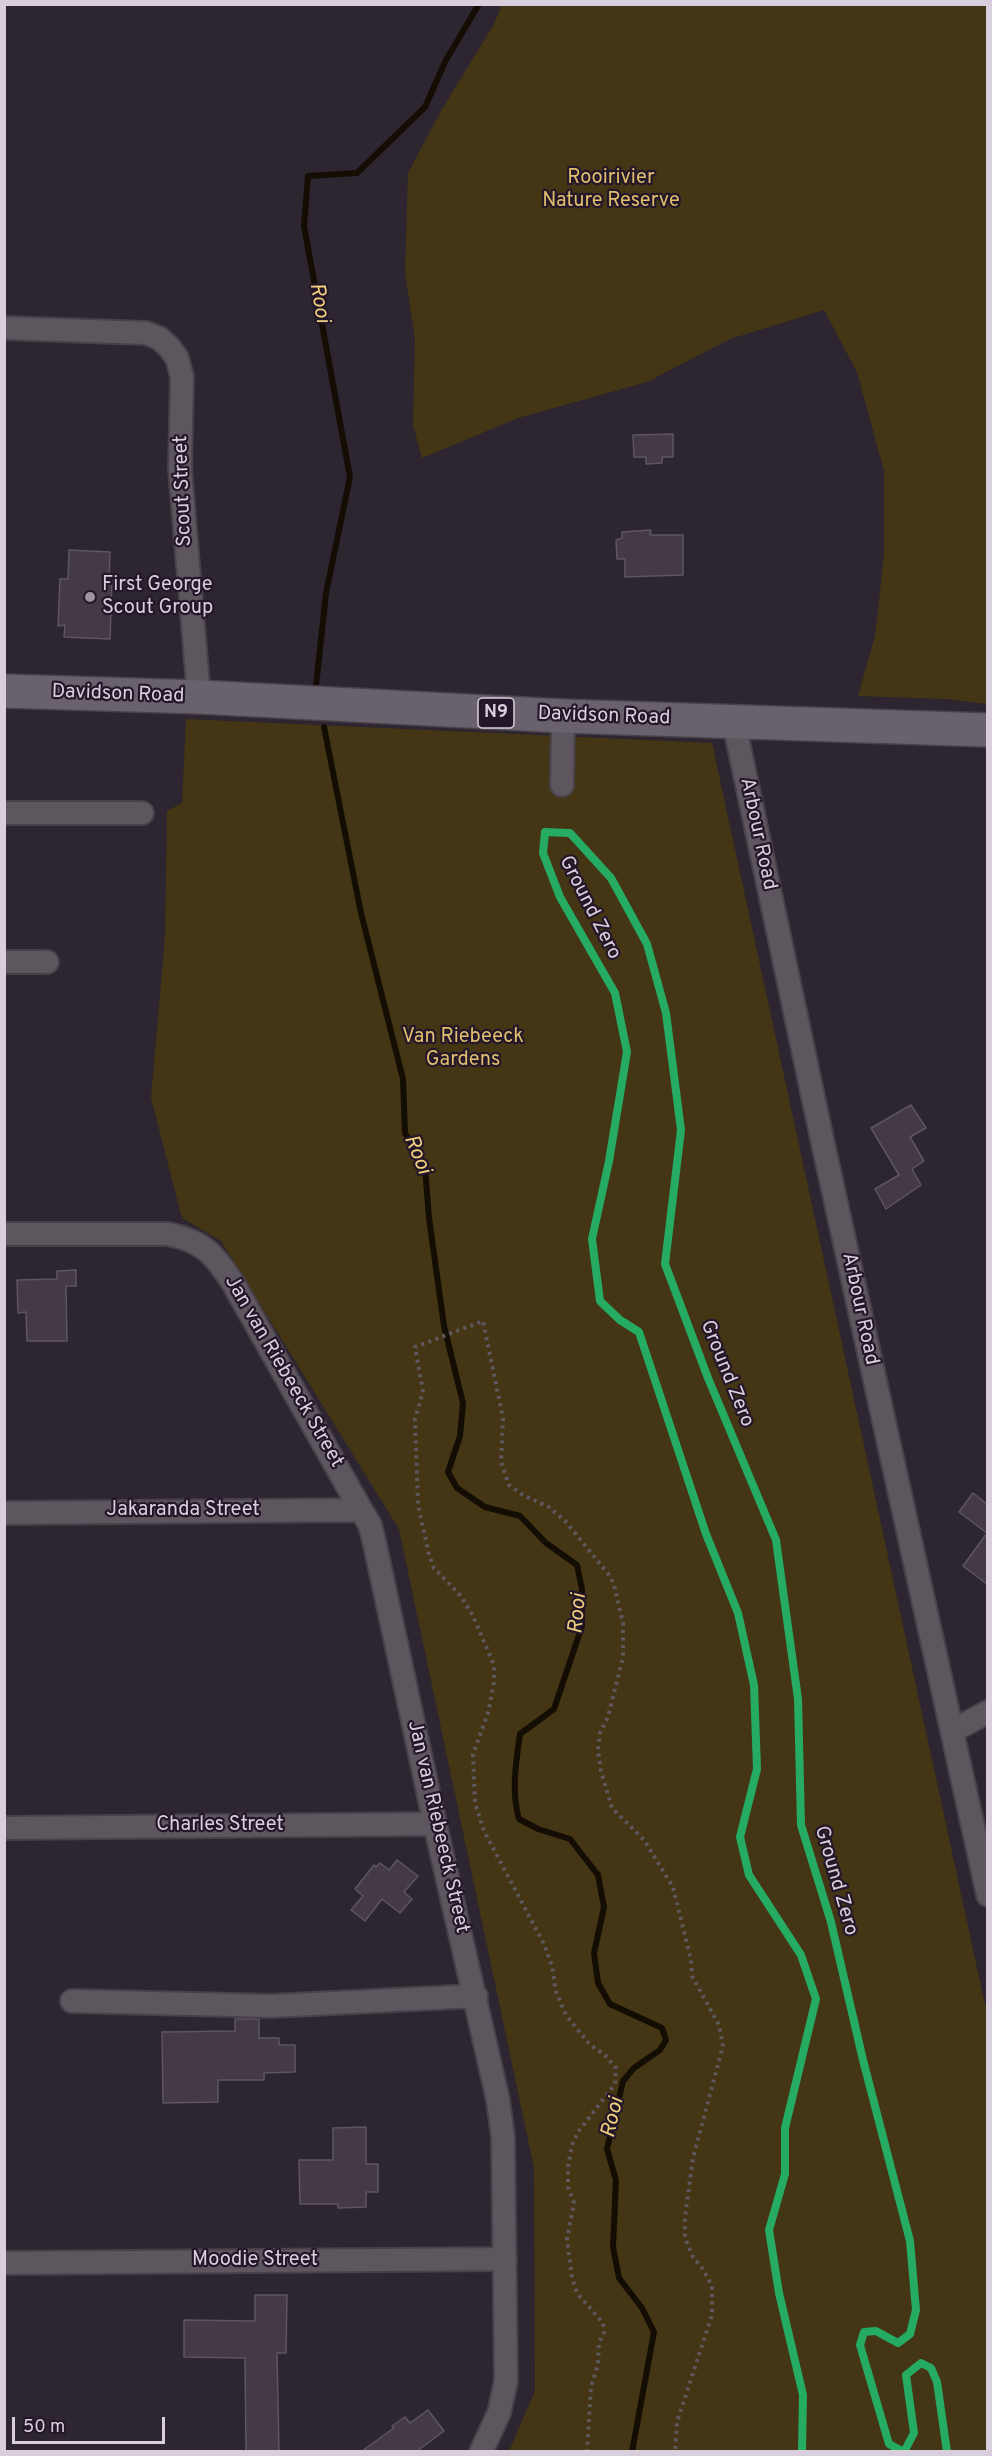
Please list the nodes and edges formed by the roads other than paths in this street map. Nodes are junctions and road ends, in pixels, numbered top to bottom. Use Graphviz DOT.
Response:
graph roads {
  1 [pos="4,328"];
  2 [pos="4,691"];
  3 [pos="199,697"];
  4 [pos="563,716"];
  5 [pos="734,723"];
  6 [pos="987,730"];
  7 [pos="562,785"];
  8 [pos="4,813"];
  9 [pos="142,813"];
  10 [pos="4,962"];
  11 [pos="47,962"];
  12 [pos="4,1234"];
  13 [pos="362,1510"];
  14 [pos="4,1513"];
  15 [pos="987,1712"];
  16 [pos="952,1731"];
  17 [pos="435,1824"];
  18 [pos="4,1828"];
  19 [pos="987,1895"];
  20 [pos="476,1996"];
  21 [pos="72,2001"];
  22 [pos="505,2259"];
  23 [pos="4,2263"];
  24 [pos="481,2451"];
  1 -- 3 [label="street, Scout Street"];
  2 -- 3 [label="highway, Davidson Road / N9"];
  3 -- 4 [label="highway, Davidson Road / N9"];
  4 -- 5 [label="highway, Davidson Road / N9"];
  4 -- 7 [label="street"];
  5 -- 6 [label="highway, Davidson Road / N9"];
  5 -- 16 [label="street, Arbour Road"];
  8 -- 9 [label="street"];
  10 -- 11 [label="street"];
  12 -- 13 [label="street, Jan van Riebeeck Street"];
  13 -- 14 [label="street, Jakaranda Street"];
  13 -- 17 [label="street, Jan van Riebeeck Street"];
  15 -- 16 [label="street"];
  16 -- 19 [label="street, Arbour Road"];
  17 -- 18 [label="street, Charles Street"];
  17 -- 20 [label="street, Jan van Riebeeck Street"];
  20 -- 21 [label="street"];
  20 -- 22 [label="street, Jan van Riebeeck Street"];
  22 -- 23 [label="street, Moodie Street"];
  22 -- 24 [label="street, Jan van Riebeeck Street"];
}
